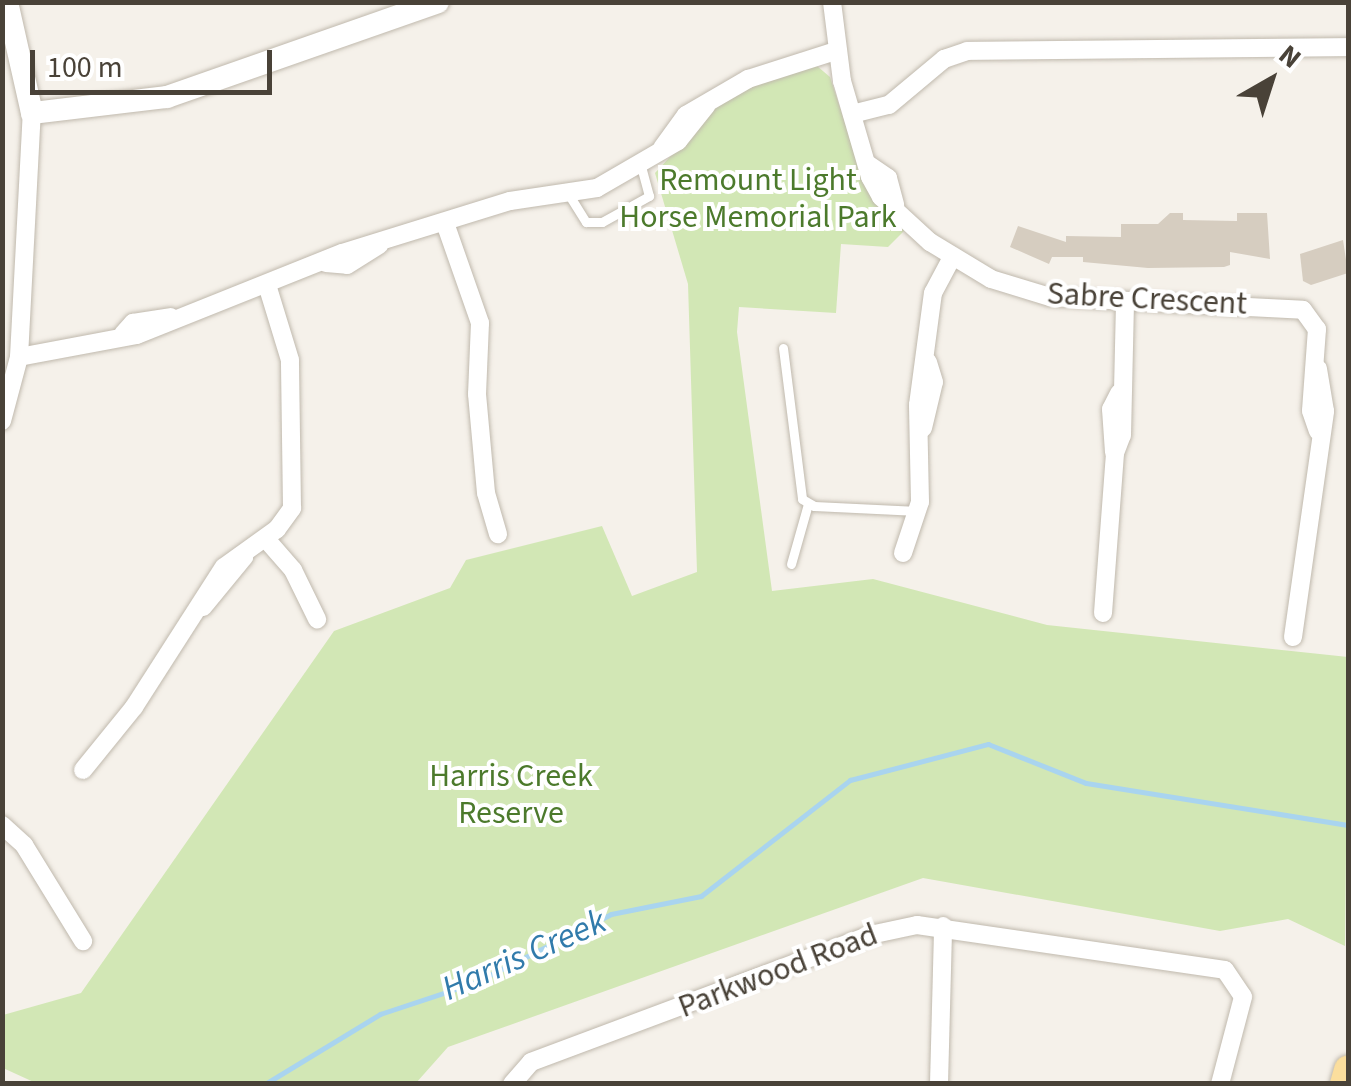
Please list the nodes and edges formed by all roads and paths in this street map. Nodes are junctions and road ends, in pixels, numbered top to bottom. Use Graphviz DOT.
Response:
graph roads {
  1 [pos="7,2"];
  2 [pos="438,2"];
  3 [pos="832,2"];
  4 [pos="8,28"];
  5 [pos="1348,46"];
  6 [pos="836,51"];
  7 [pos="32,112"];
  8 [pos="852,114"];
  9 [pos="641,166"];
  10 [pos="569,195"];
  11 [pos="445,223"];
  12 [pos="952,258"];
  13 [pos="267,286"];
  14 [pos="1126,302"];
  15 [pos="783,348"];
  16 [pos="20,358"];
  17 [pos="2,421"];
  18 [pos="808,504"];
  19 [pos="918,511"];
  20 [pos="498,534"];
  21 [pos="266,539"];
  22 [pos="903,553"];
  23 [pos="792,564"];
  24 [pos="1103,613"];
  25 [pos="317,620"];
  26 [pos="1293,637"];
  27 [pos="83,770"];
  28 [pos="2,825"];
  29 [pos="942,926"];
  30 [pos="83,941"];
  31 [pos="1348,1070"];
  32 [pos="512,1084"];
  33 [pos="939,1084"];
  34 [pos="1220,1084"];
  35 [pos="1344,1084"];
  1 -- 4 [label="street"];
  2 -- 7 [label="street"];
  3 -- 6 [label="street, Sabre Crescent"];
  4 -- 7 [label="street"];
  5 -- 8 [label="street"];
  6 -- 8 [label="street, Sabre Crescent"];
  6 -- 9 [label="street"];
  7 -- 16 [label="street"];
  8 -- 12 [label="street, Sabre Crescent"];
  9 -- 10 [label="street"];
  9 -- 10 [label="lane"];
  10 -- 11 [label="street"];
  11 -- 13 [label="street"];
  11 -- 20 [label="street"];
  12 -- 14 [label="street, Sabre Crescent"];
  12 -- 19 [label="street"];
  13 -- 16 [label="street"];
  13 -- 21 [label="street"];
  14 -- 24 [label="street"];
  14 -- 26 [label="street, Sabre Crescent"];
  15 -- 18 [label="lane"];
  16 -- 17 [label="street"];
  18 -- 19 [label="lane"];
  18 -- 23 [label="lane"];
  19 -- 22 [label="street"];
  21 -- 25 [label="street"];
  21 -- 27 [label="street"];
  28 -- 30 [label="street"];
  29 -- 32 [label="street, Parkwood Road"];
  29 -- 33 [label="street"];
  29 -- 34 [label="street, Parkwood Road"];
  31 -- 35 [label="main road"];
}
